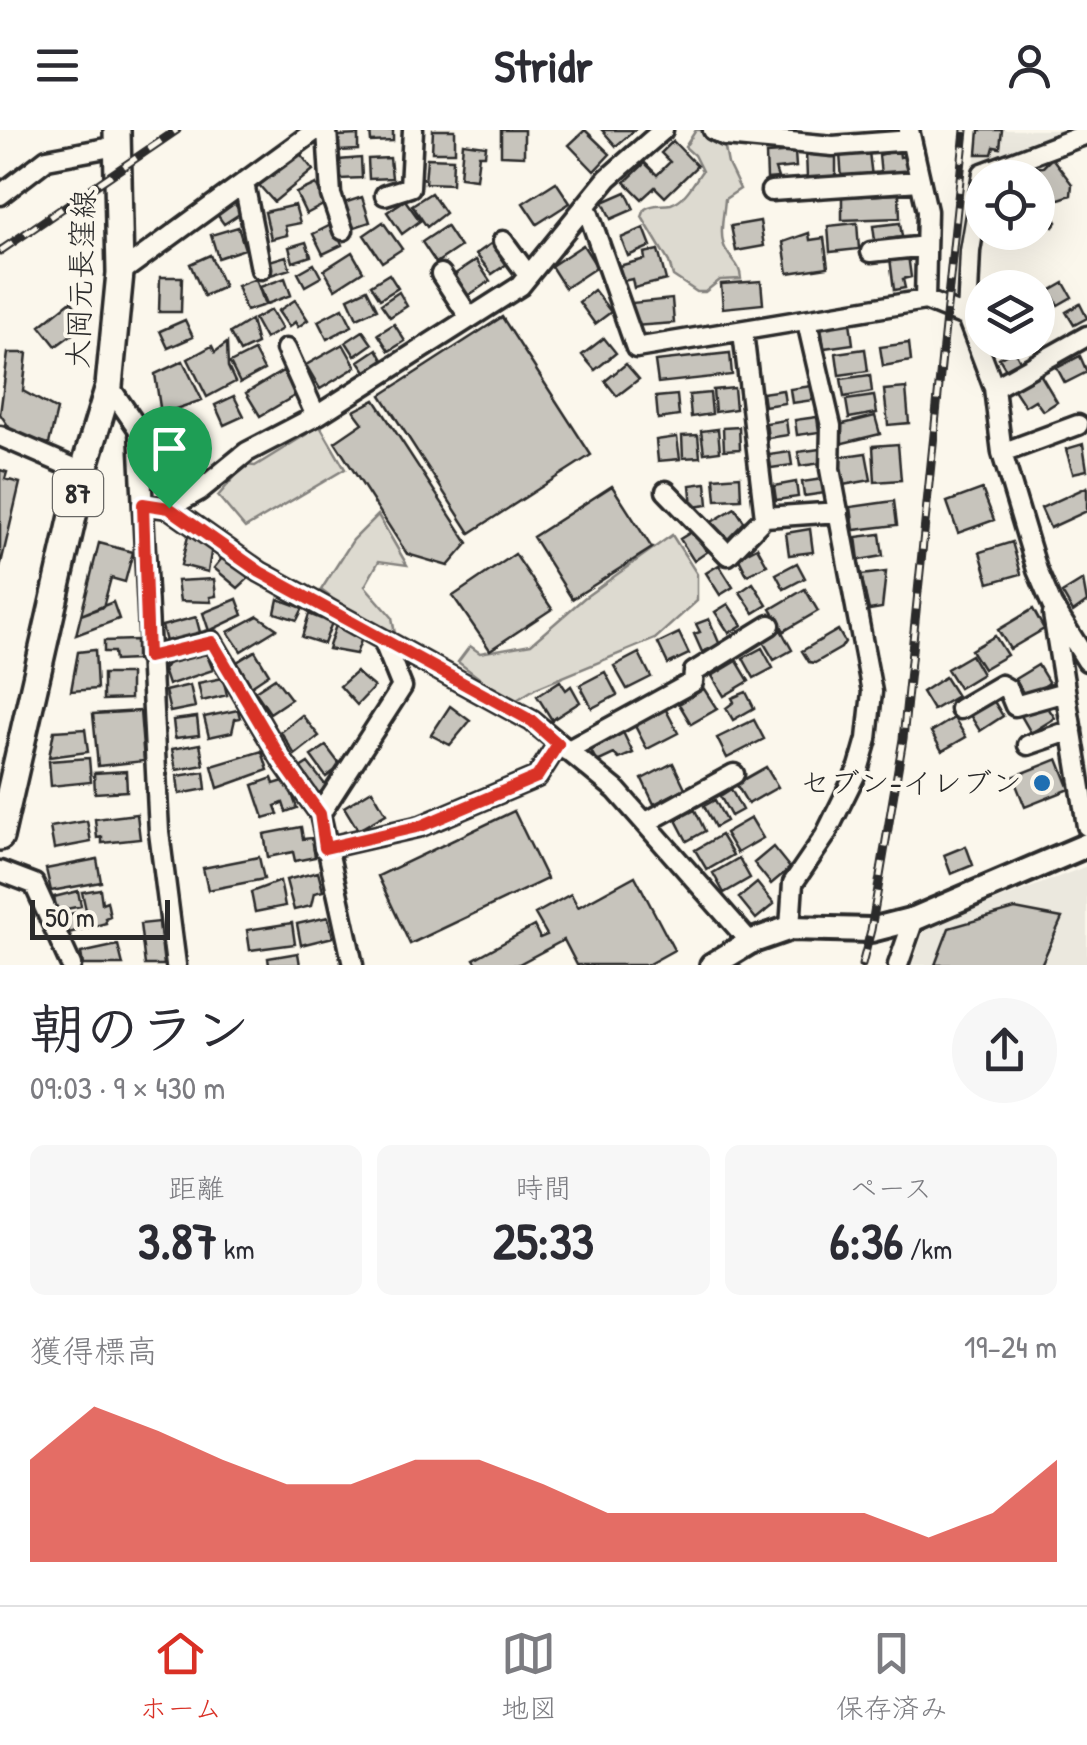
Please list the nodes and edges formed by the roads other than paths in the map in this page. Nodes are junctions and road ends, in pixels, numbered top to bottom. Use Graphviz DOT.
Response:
graph roads {
  1 [pos="316,130"];
  2 [pos="327,130"];
  3 [pos="413,130"];
  4 [pos="663,130"];
  5 [pos="713,130"];
  6 [pos="1087,134"];
  7 [pos="910,135"];
  8 [pos="117,138"];
  9 [pos="920,181"];
  10 [pos="244,183"];
  11 [pos="770,191"];
  12 [pos="0,195"];
  13 [pos="384,195"];
  14 [pos="586,206"];
  15 [pos="343,230"];
  16 [pos="503,241"];
  17 [pos="926,246"];
  18 [pos="870,252"];
  19 [pos="261,269"];
  20 [pos="969,270"];
  21 [pos="120,272"];
  22 [pos="441,274"];
  23 [pos="528,275"];
  24 [pos="925,300"];
  25 [pos="965,316"];
  26 [pos="470,318"];
  27 [pos="808,322"];
  28 [pos="743,332"];
  29 [pos="1087,336"];
  30 [pos="286,349"];
  31 [pos="983,360"];
  32 [pos="109,386"];
  33 [pos="994,388"];
  34 [pos="316,416"];
  35 [pos="1078,425"];
  36 [pos="0,436"];
  37 [pos="1002,453"];
  38 [pos="83,472"];
  39 [pos="666,491"];
  40 [pos="143,504"];
  41 [pos="169,508"];
  42 [pos="838,512"];
  43 [pos="765,517"];
  44 [pos="1052,605"];
  45 [pos="770,626"];
  46 [pos="382,639"];
  47 [pos="148,657"];
  48 [pos="1087,660"];
  49 [pos="1066,692"];
  50 [pos="960,709"];
  51 [pos="1072,730"];
  52 [pos="1028,745"];
  53 [pos="562,747"];
  54 [pos="734,774"];
  55 [pos="320,814"];
  56 [pos="644,822"];
  57 [pos="1087,826"];
  58 [pos="0,836"];
  59 [pos="1087,845"];
  60 [pos="325,848"];
  61 [pos="0,871"];
  62 [pos="914,919"];
  63 [pos="790,928"];
  64 [pos="750,942"];
  65 [pos="71,965"];
  66 [pos="176,965"];
  67 [pos="353,965"];
  68 [pos="712,965"];
  69 [pos="898,965"];
  1 -- 10 [label="street"];
  2 -- 15 [label="street"];
  3 -- 13 [label="street"];
  4 -- 14 [label="street"];
  5 -- 7 [label="street"];
  6 -- 20 [label="street"];
  7 -- 9 [label="street"];
  8 -- 12 [label="street"];
  8 -- 21 [label="main road, 大岡元長窪線 / 87"];
  9 -- 11 [label="street"];
  9 -- 17 [label="street"];
  10 -- 19 [label="street"];
  10 -- 21 [label="street"];
  14 -- 23 [label="street"];
  14 -- 28 [label="street"];
  16 -- 23 [label="street"];
  17 -- 18 [label="street"];
  17 -- 24 [label="street"];
  21 -- 32 [label="main road, 大岡元長窪線 / 87"];
  22 -- 26 [label="street"];
  23 -- 26 [label="street"];
  24 -- 25 [label="street"];
  24 -- 27 [label="street"];
  26 -- 34 [label="street"];
  27 -- 28 [label="street"];
  27 -- 42 [label="street"];
  28 -- 43 [label="street"];
  29 -- 33 [label="street"];
  30 -- 34 [label="street"];
  31 -- 33 [label="street"];
  32 -- 38 [label="main road, 大岡元長窪線 / 87"];
  32 -- 40 [label="street"];
  33 -- 37 [label="street"];
  34 -- 41 [label="street"];
  35 -- 37 [label="street"];
  36 -- 38 [label="street"];
  37 -- 44 [label="street"];
  38 -- 58 [label="main road, 大岡元長窪線 / 87"];
  39 -- 43 [label="street"];
  40 -- 41 [label="street"];
  40 -- 47 [label="street"];
  41 -- 46 [label="street"];
  42 -- 43 [label="street"];
  42 -- 63 [label="street"];
  44 -- 48 [label="street"];
  44 -- 49 [label="street"];
  45 -- 53 [label="street"];
  46 -- 53 [label="street"];
  46 -- 55 [label="street"];
  47 -- 55 [label="street"];
  47 -- 66 [label="street"];
  49 -- 50 [label="street"];
  49 -- 51 [label="street"];
  51 -- 52 [label="street"];
  51 -- 57 [label="street"];
  53 -- 56 [label="street"];
  53 -- 60 [label="street"];
  54 -- 56 [label="street"];
  55 -- 60 [label="street"];
  56 -- 64 [label="street"];
  59 -- 62 [label="street"];
  60 -- 67 [label="street"];
  61 -- 65 [label="street"];
  62 -- 63 [label="street"];
  62 -- 69 [label="street"];
  63 -- 64 [label="street"];
  64 -- 68 [label="street"];
}
